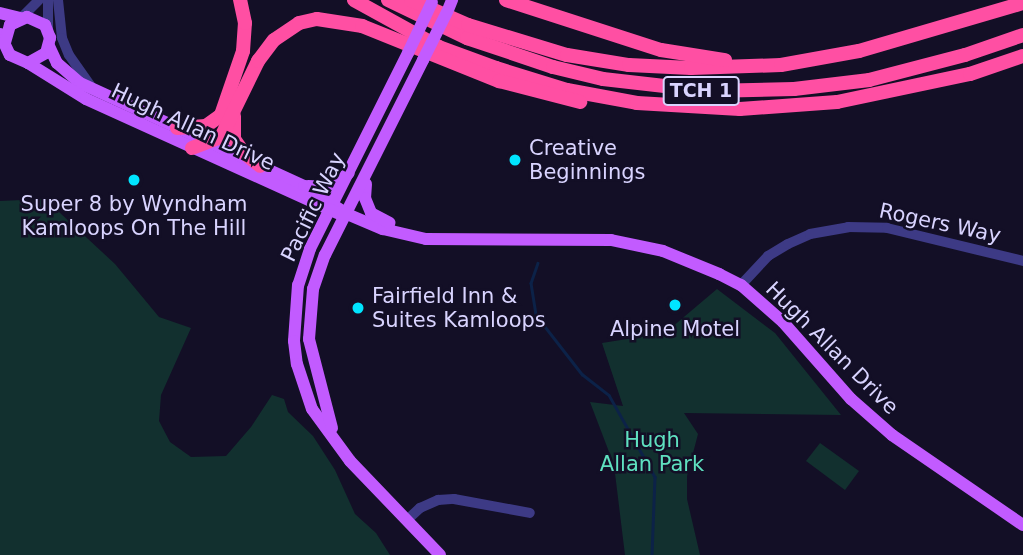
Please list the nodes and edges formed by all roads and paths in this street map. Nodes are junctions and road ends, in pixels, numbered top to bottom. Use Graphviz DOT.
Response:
graph roads {
  1 [pos="39,0"];
  2 [pos="48,0"];
  3 [pos="58,0"];
  4 [pos="240,0"];
  5 [pos="354,0"];
  6 [pos="388,0"];
  7 [pos="411,0"];
  8 [pos="506,0"];
  9 [pos="516,0"];
  10 [pos="433,1"];
  11 [pos="1023,3"];
  12 [pos="450,5"];
  13 [pos="540,10"];
  14 [pos="1023,11"];
  15 [pos="0,13"];
  16 [pos="21,18"];
  17 [pos="944,27"];
  18 [pos="48,31"];
  19 [pos="1023,35"];
  20 [pos="2,39"];
  21 [pos="49,46"];
  22 [pos="1023,56"];
  23 [pos="803,60"];
  24 [pos="28,63"];
  25 [pos="93,90"];
  26 [pos="637,103"];
  27 [pos="236,108"];
  28 [pos="177,128"];
  29 [pos="211,143"];
  30 [pos="192,148"];
  31 [pos="260,166"];
  32 [pos="352,171"];
  33 [pos="367,176"];
  34 [pos="304,186"];
  35 [pos="331,208"];
  36 [pos="347,214"];
  37 [pos="426,239"];
  38 [pos="1023,261"];
  39 [pos="741,285"];
  40 [pos="313,362"];
  41 [pos="297,364"];
  42 [pos="334,435"];
  43 [pos="530,513"];
  44 [pos="407,520"];
  45 [pos="1023,525"];
  46 [pos="440,555"];
  1 -- 16 [label="street"];
  2 -- 18 [label="street"];
  3 -- 25 [label="street"];
  4 -- 28 [label="highway"];
  5 -- 26 [label="highway, TCH 1"];
  6 -- 19 [label="highway, TCH 1"];
  7 -- 23 [label="highway"];
  8 -- 13 [label="highway"];
  9 -- 13 [label="highway"];
  10 -- 32 [label="main road, Pacific Way, bridge"];
  11 -- 17 [label="highway"];
  12 -- 33 [label="main road, Pacific Way, bridge"];
  13 -- 23 [label="highway"];
  14 -- 17 [label="highway"];
  15 -- 16 [label="main road"];
  16 -- 18 [label="main road"];
  16 -- 20 [label="main road"];
  17 -- 23 [label="highway"];
  18 -- 21 [label="main road"];
  20 -- 24 [label="main road"];
  21 -- 24 [label="main road"];
  21 -- 25 [label="main road, Hugh Allan Drive"];
  22 -- 26 [label="highway, TCH 1"];
  24 -- 30 [label="main road, Hugh Allan Drive"];
  25 -- 28 [label="main road, Hugh Allan Drive"];
  26 -- 27 [label="highway"];
  27 -- 29 [label="highway"];
  27 -- 31 [label="highway"];
  28 -- 29 [label="main road, Hugh Allan Drive"];
  29 -- 30 [label="highway"];
  29 -- 31 [label="main road, Hugh Allan Drive"];
  30 -- 35 [label="main road, Hugh Allan Drive"];
  31 -- 34 [label="main road, Hugh Allan Drive"];
  32 -- 34 [label="main road"];
  32 -- 35 [label="main road, Pacific Way"];
  33 -- 36 [label="main road, Pacific Way"];
  33 -- 37 [label="main road"];
  34 -- 35 [label="main road, Hugh Allan Drive"];
  35 -- 36 [label="main road, Hugh Allan Drive"];
  35 -- 41 [label="main road, Pacific Way"];
  36 -- 37 [label="main road, Hugh Allan Drive"];
  36 -- 40 [label="main road, Pacific Way"];
  37 -- 39 [label="main road, Hugh Allan Drive"];
  38 -- 39 [label="street, Rogers Way"];
  39 -- 45 [label="main road, Hugh Allan Drive"];
  40 -- 41 [label="main road"];
  40 -- 42 [label="main road, Pacific Way"];
  41 -- 42 [label="main road, Pacific Way"];
  42 -- 44 [label="main road, Pacific Way"];
  43 -- 44 [label="street"];
  44 -- 46 [label="main road, Pacific Way"];
}
